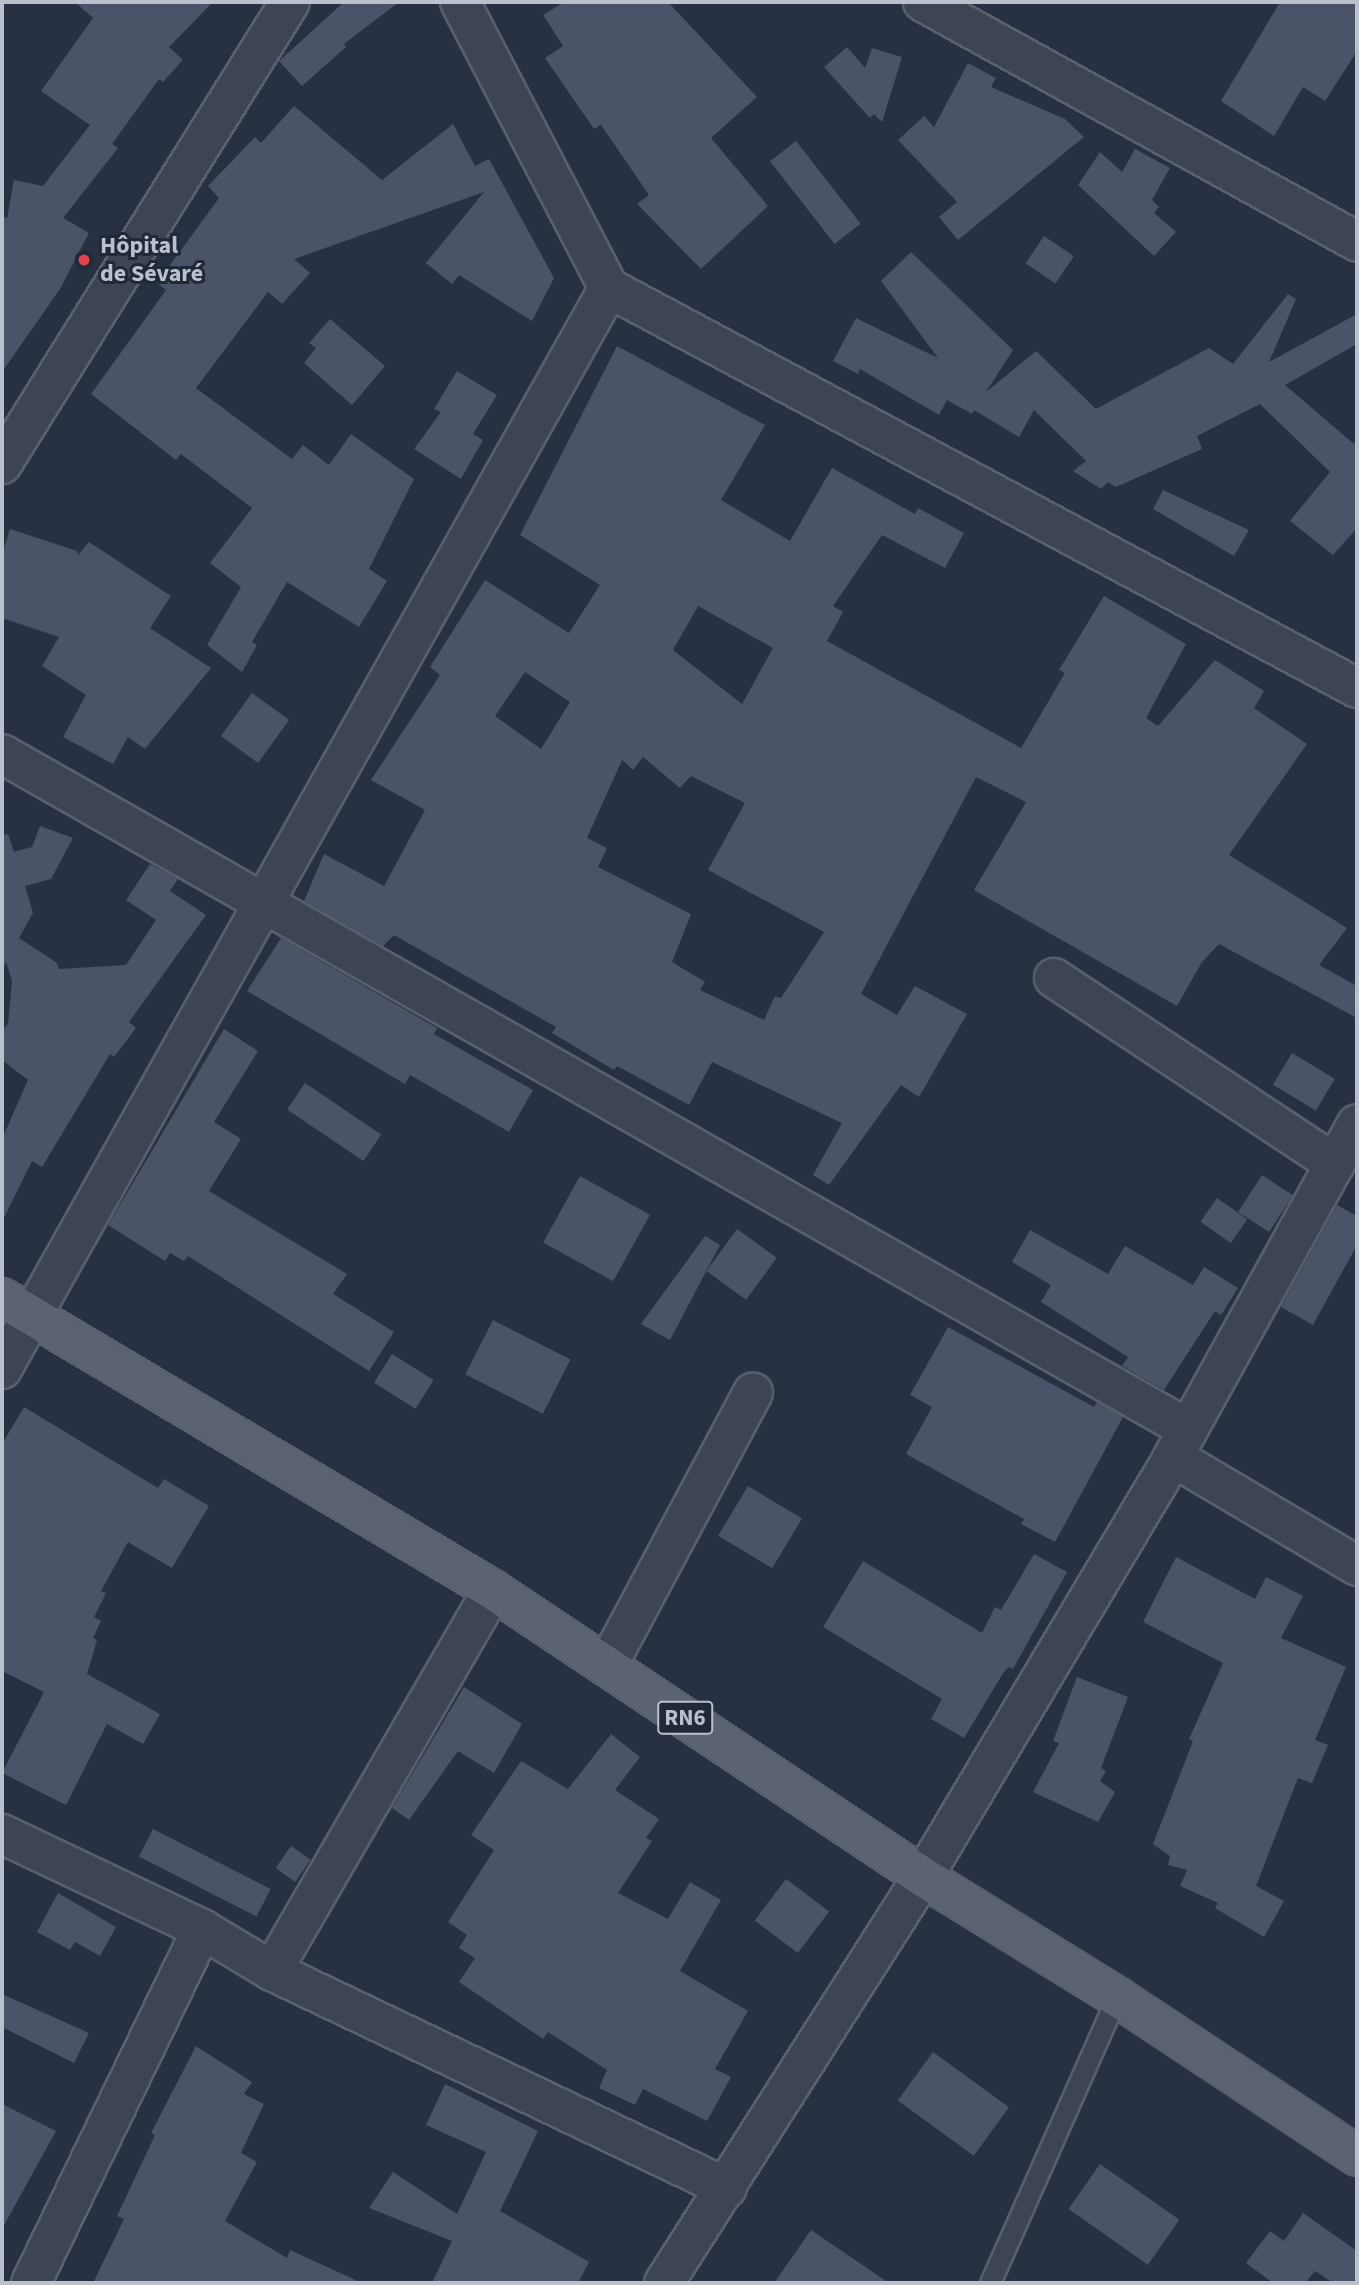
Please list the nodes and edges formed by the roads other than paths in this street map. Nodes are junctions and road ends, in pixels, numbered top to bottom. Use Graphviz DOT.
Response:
graph roads {
  1 [pos="289,2"];
  2 [pos="460,2"];
  3 [pos="923,2"];
  4 [pos="1357,242"];
  5 [pos="609,288"];
  6 [pos="2,464"];
  7 [pos="1357,688"];
  8 [pos="2,754"];
  9 [pos="263,903"];
  10 [pos="1054,978"];
  11 [pos="1350,1140"];
  12 [pos="16,1305"];
  13 [pos="2,1369"];
  14 [pos="753,1392"];
  15 [pos="1180,1443"];
  16 [pos="1357,1566"];
  17 [pos="493,1590"];
  18 [pos="607,1666"];
  19 [pos="2,1834"];
  20 [pos="923,1877"];
  21 [pos="202,1929"];
  22 [pos="272,1971"];
  23 [pos="1117,1997"];
  24 [pos="1357,2156"];
  25 [pos="727,2188"];
  26 [pos="31,2283"];
  27 [pos="664,2283"];
  28 [pos="990,2283"];
  1 -- 6 [label="street"];
  2 -- 5 [label="street"];
  3 -- 4 [label="street"];
  5 -- 7 [label="street"];
  5 -- 9 [label="street"];
  8 -- 9 [label="street"];
  9 -- 12 [label="street"];
  9 -- 15 [label="street"];
  10 -- 11 [label="street"];
  11 -- 15 [label="street"];
  12 -- 13 [label="street"];
  12 -- 17 [label="main road, RN6"];
  14 -- 18 [label="street"];
  15 -- 16 [label="street"];
  15 -- 20 [label="street"];
  17 -- 18 [label="main road, RN6"];
  17 -- 22 [label="street"];
  18 -- 20 [label="main road, RN6"];
  19 -- 21 [label="street"];
  20 -- 23 [label="main road, RN6"];
  20 -- 25 [label="street"];
  21 -- 22 [label="street"];
  21 -- 26 [label="street"];
  22 -- 25 [label="street"];
  23 -- 24 [label="main road, RN6"];
  23 -- 28 [label="lane"];
  25 -- 27 [label="street"];
}
